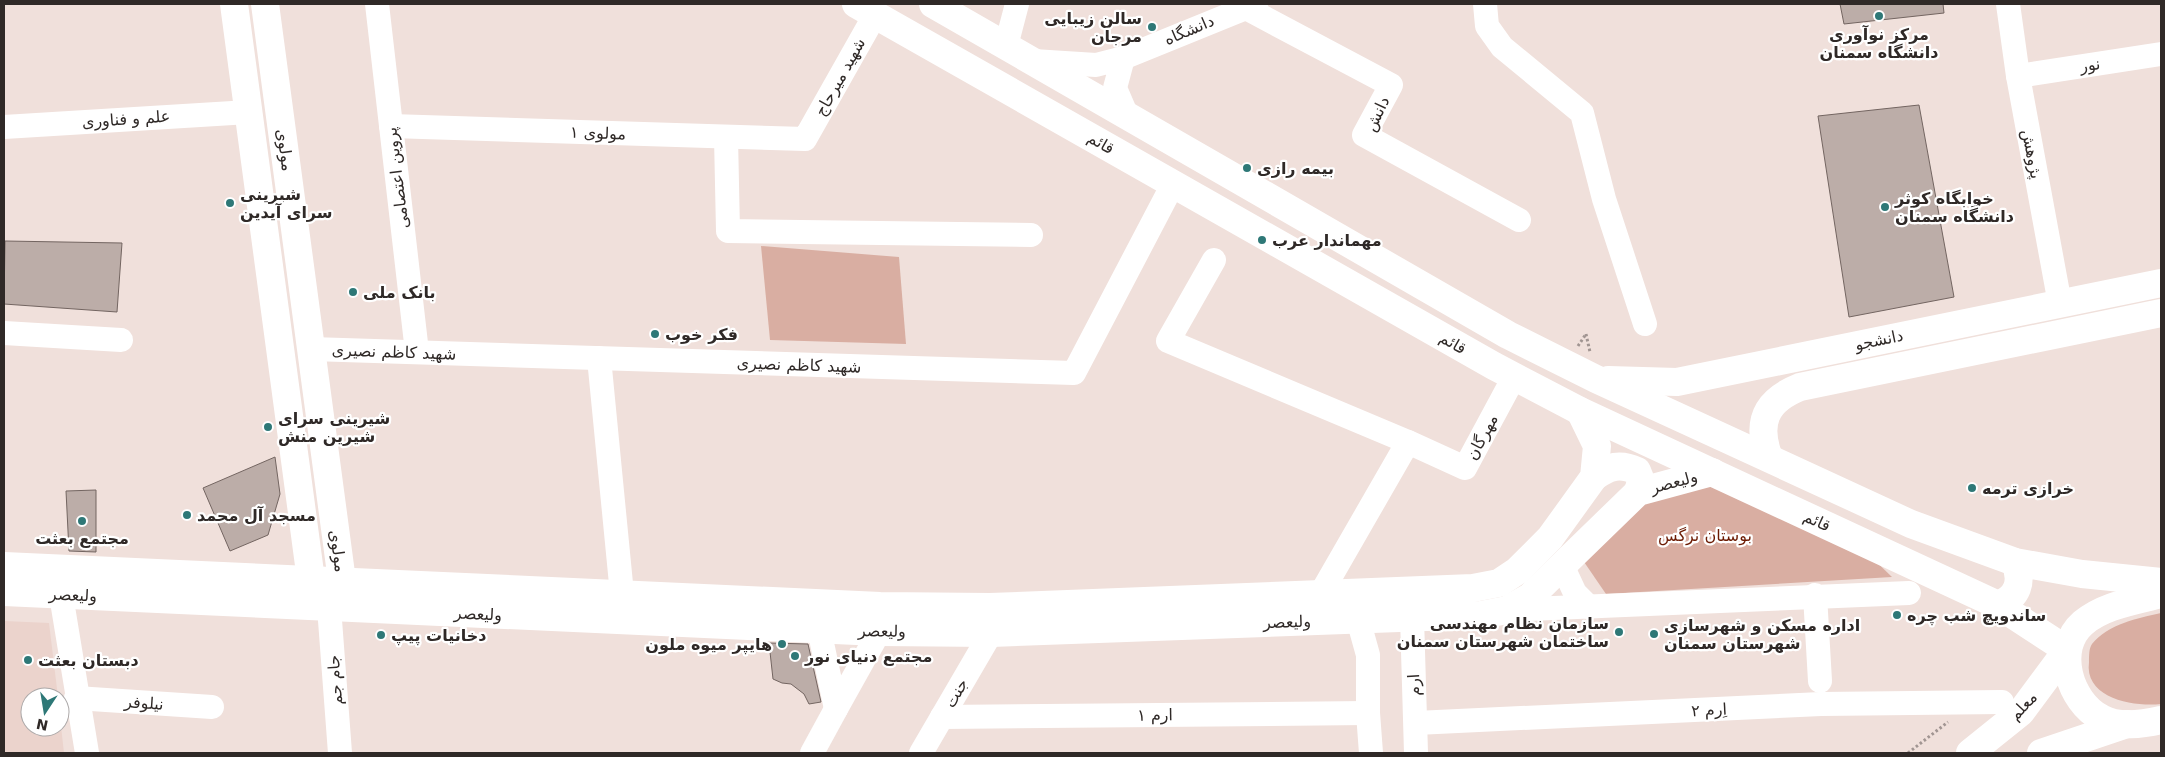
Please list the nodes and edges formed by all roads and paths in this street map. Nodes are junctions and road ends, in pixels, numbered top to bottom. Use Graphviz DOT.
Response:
graph roads {
  1 [pos="234,4"];
  2 [pos="265,4"];
  3 [pos="377,4"];
  4 [pos="933,4"];
  5 [pos="1017,4"];
  6 [pos="1485,4"];
  7 [pos="2008,4"];
  8 [pos="1250,6"];
  9 [pos="865,9"];
  10 [pos="1006,46"];
  11 [pos="2161,54"];
  12 [pos="1123,58"];
  13 [pos="1033,61"];
  14 [pos="2018,76"];
  15 [pos="279,108"];
  16 [pos="249,112"];
  17 [pos="1127,116"];
  18 [pos="391,126"];
  19 [pos="4,127"];
  20 [pos="726,137"];
  21 [pos="805,139"];
  22 [pos="1173,184"];
  23 [pos="1519,220"];
  24 [pos="1031,234"];
  25 [pos="1214,260"];
  26 [pos="2161,283"];
  27 [pos="2060,304"];
  28 [pos="2161,313"];
  29 [pos="1645,324"];
  30 [pos="2067,332"];
  31 [pos="4,333"];
  32 [pos="121,340"];
  33 [pos="311,349"];
  34 [pos="417,352"];
  35 [pos="599,358"];
  36 [pos="1514,377"];
  37 [pos="1596,379"];
  38 [pos="1580,411"];
  39 [pos="1408,442"];
  40 [pos="1769,458"];
  41 [pos="1712,472"];
  42 [pos="1594,477"];
  43 [pos="1638,492"];
  44 [pos="2015,562"];
  45 [pos="1562,565"];
  46 [pos="4,566"];
  47 [pos="311,580"];
  48 [pos="342,581"];
  49 [pos="2161,582"];
  50 [pos="4,592"];
  51 [pos="1909,592"];
  52 [pos="622,594"];
  53 [pos="1320,594"];
  54 [pos="2161,594"];
  55 [pos="61,595"];
  56 [pos="1815,595"];
  57 [pos="1998,605"];
  58 [pos="1589,606"];
  59 [pos="330,607"];
  60 [pos="1507,610"];
  61 [pos="819,616"];
  62 [pos="1412,617"];
  63 [pos="879,618"];
  64 [pos="1358,619"];
  65 [pos="991,633"];
  66 [pos="2067,650"];
  67 [pos="1820,681"];
  68 [pos="76,698"];
  69 [pos="1974,702"];
  70 [pos="2002,702"];
  71 [pos="212,707"];
  72 [pos="836,709"];
  73 [pos="1368,712"];
  74 [pos="942,717"];
  75 [pos="2159,722"];
  76 [pos="1416,723"];
  77 [pos="2127,724"];
  78 [pos="86,753"];
  79 [pos="340,753"];
  80 [pos="812,753"];
  81 [pos="921,753"];
  82 [pos="1371,753"];
  83 [pos="1416,753"];
  84 [pos="1908,753"];
  85 [pos="1970,753"];
  86 [pos="2041,753"];
  1 -- 16 [label="main road, مولوی"];
  2 -- 15 [label="main road, مولوی"];
  3 -- 18 [label="street, پروین اعتصامی"];
  4 -- 10 [label="main road"];
  5 -- 10 [label="street"];
  6 -- 29 [label="street"];
  7 -- 14 [label="street, پژوهش"];
  8 -- 12 [label="street, دانشگاه"];
  8 -- 23 [label="street, دانش"];
  9 -- 21 [label="street, شهید میرحاج"];
  9 -- 22 [label="main road, قائم"];
  10 -- 13 [label="main road"];
  11 -- 14 [label="street, نور"];
  12 -- 13 [label="street, دانشگاه"];
  12 -- 17 [label="street"];
  13 -- 17 [label="main road"];
  14 -- 27 [label="street, پژوهش"];
  15 -- 16 [label="main road"];
  15 -- 33 [label="main road, مولوی"];
  16 -- 19 [label="street, علم و فناوری"];
  16 -- 47 [label="main road, مولوی"];
  17 -- 37 [label="main road"];
  18 -- 20 [label="street, مولوی ۱"];
  18 -- 34 [label="street, پروین اعتصامی"];
  20 -- 21 [label="street, مولوی ۱"];
  20 -- 24 [label="street"];
  22 -- 35 [label="street, شهید کاظم نصیری"];
  22 -- 36 [label="main road, قائم"];
  25 -- 39 [label="street"];
  26 -- 27 [label="main road, دانشجو"];
  27 -- 30 [label="main road"];
  27 -- 37 [label="main road, دانشجو"];
  28 -- 30 [label="main road, دانشجو"];
  30 -- 40 [label="main road, دانشجو"];
  31 -- 32 [label="street"];
  33 -- 34 [label="street, شهید کاظم نصیری"];
  33 -- 48 [label="main road, مولوی"];
  34 -- 35 [label="street, شهید کاظم نصیری"];
  35 -- 52 [label="street"];
  36 -- 38 [label="main road, قائم"];
  36 -- 39 [label="street, مهرگان"];
  37 -- 40 [label="main road"];
  38 -- 41 [label="main road, قائم"];
  38 -- 42 [label="main road, ولیعصر"];
  39 -- 53 [label="street"];
  40 -- 44 [label="main road"];
  41 -- 43 [label="main road, ولیعصر"];
  41 -- 57 [label="main road, قائم"];
  42 -- 43 [label="main road"];
  42 -- 53 [label="main road, ولیعصر"];
  43 -- 45 [label="main road, ولیعصر"];
  44 -- 49 [label="main road"];
  44 -- 57 [label="main road"];
  45 -- 58 [label="street"];
  45 -- 60 [label="main road, ولیعصر"];
  46 -- 47 [label="main road, ولیعصر"];
  47 -- 48 [label="main road, ولیعصر"];
  47 -- 59 [label="main road, مولوی"];
  48 -- 52 [label="main road, ولیعصر"];
  48 -- 59 [label="main road, مولوی"];
  50 -- 55 [label="main road, ولیعصر"];
  51 -- 56 [label="street"];
  52 -- 61 [label="main road, ولیعصر"];
  53 -- 63 [label="main road, ولیعصر"];
  54 -- 66 [label="main road, معلم"];
  55 -- 59 [label="main road, ولیعصر"];
  55 -- 68 [label="street"];
  56 -- 58 [label="street"];
  56 -- 67 [label="street"];
  57 -- 66 [label="main road, قائم"];
  58 -- 60 [label="street"];
  59 -- 61 [label="main road, ولیعصر"];
  59 -- 79 [label="street, جام جم"];
  60 -- 62 [label="main road, ولیعصر"];
  61 -- 63 [label="main road, ولیعصر"];
  61 -- 72 [label="street"];
  62 -- 64 [label="main road, ولیعصر"];
  62 -- 76 [label="street, ارم"];
  63 -- 65 [label="main road, ولیعصر"];
  63 -- 72 [label="street"];
  64 -- 65 [label="main road, ولیعصر"];
  64 -- 73 [label="street"];
  65 -- 74 [label="street, جنت"];
  66 -- 77 [label="main road"];
  66 -- 85 [label="main road, معلم"];
  68 -- 71 [label="street, نیلوفر"];
  68 -- 78 [label="street"];
  69 -- 70 [label="street, اِرم ۲"];
  69 -- 76 [label="street, اِرم ۲"];
  69 -- 84 [label="path"];
  72 -- 80 [label="street"];
  73 -- 74 [label="street, ارم ۱"];
  73 -- 82 [label="street"];
  74 -- 81 [label="street, جنت"];
  75 -- 77 [label="main road"];
  76 -- 83 [label="street, ارم"];
  77 -- 86 [label="main road"];
}
